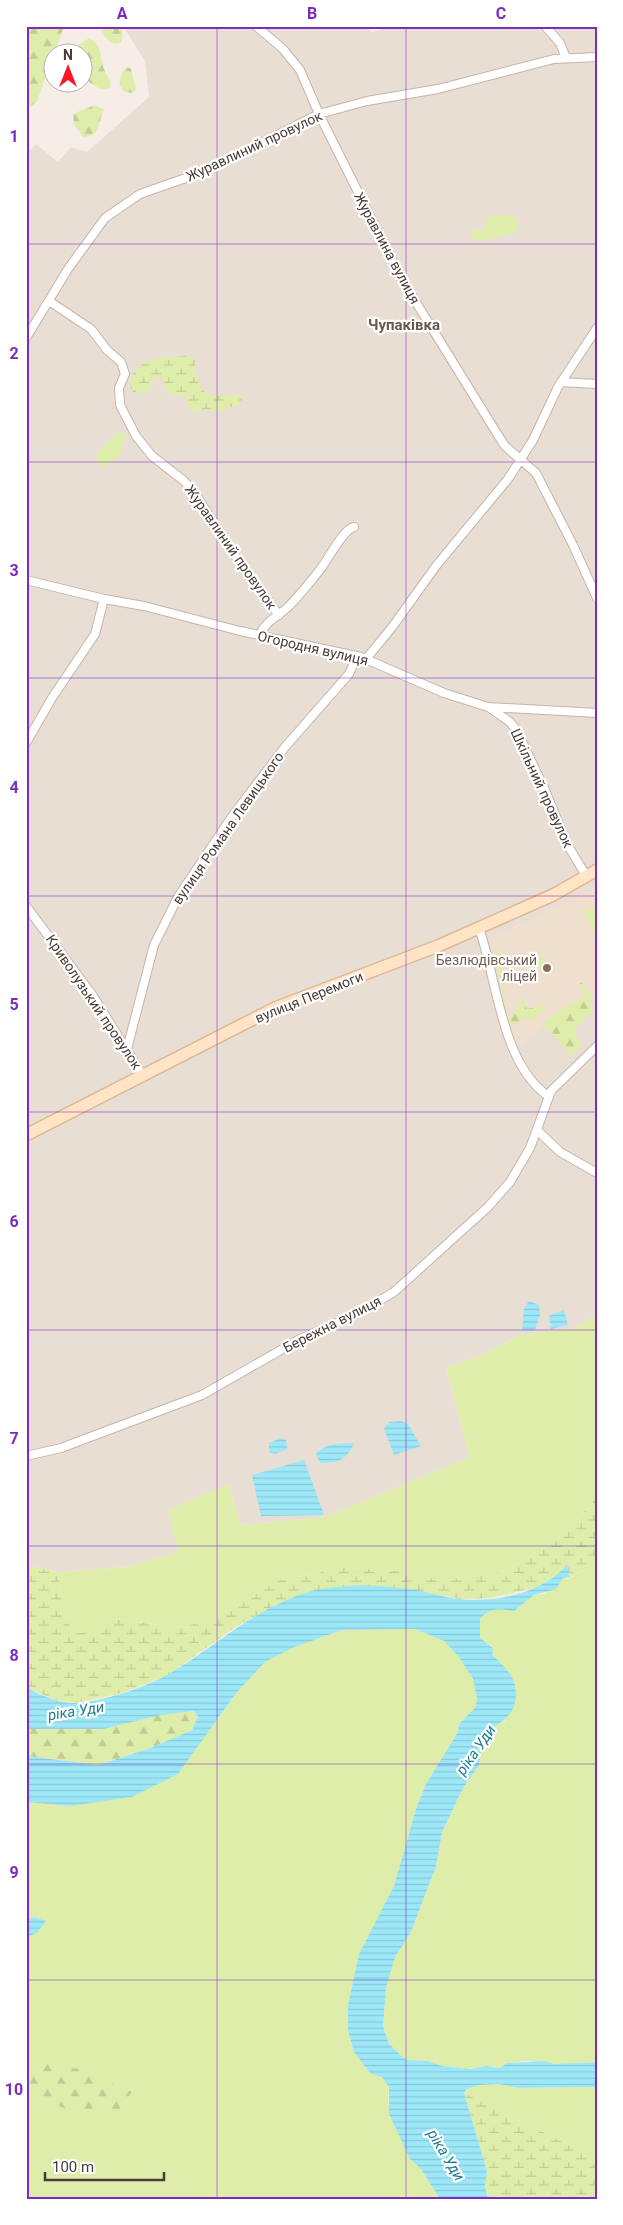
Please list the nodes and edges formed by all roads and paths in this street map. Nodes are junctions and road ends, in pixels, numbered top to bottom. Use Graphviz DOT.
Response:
graph roads {
  1 [pos="256,26"];
  2 [pos="545,26"];
  3 [pos="597,57"];
  4 [pos="566,58"];
  5 [pos="319,114"];
  6 [pos="49,301"];
  7 [pos="597,328"];
  8 [pos="26,338"];
  9 [pos="561,382"];
  10 [pos="597,384"];
  11 [pos="521,459"];
  12 [pos="354,527"];
  13 [pos="26,580"];
  14 [pos="597,598"];
  15 [pos="104,599"];
  16 [pos="279,615"];
  17 [pos="260,635"];
  18 [pos="356,656"];
  19 [pos="366,659"];
  20 [pos="488,707"];
  21 [pos="597,713"];
  22 [pos="26,743"];
  23 [pos="597,870"];
  24 [pos="587,877"];
  25 [pos="26,906"];
  26 [pos="479,928"];
  27 [pos="597,1046"];
  28 [pos="126,1049"];
  29 [pos="143,1076"];
  30 [pos="548,1096"];
  31 [pos="537,1130"];
  32 [pos="26,1135"];
  33 [pos="597,1172"];
  34 [pos="26,1456"];
  1 -- 5 [label="street, Журавлина вулиця"];
  2 -- 4 [label="street"];
  3 -- 4 [label="street, Журавлиний провулок"];
  4 -- 5 [label="street, Журавлиний провулок"];
  5 -- 6 [label="street, Журавлиний провулок"];
  5 -- 11 [label="street, Журавлина вулиця"];
  6 -- 8 [label="street, Журавлиний провулок"];
  6 -- 16 [label="street, Журавлиний провулок"];
  7 -- 9 [label="street"];
  9 -- 10 [label="street"];
  9 -- 11 [label="street"];
  11 -- 14 [label="street, Журавлина вулиця"];
  11 -- 19 [label="street"];
  12 -- 16 [label="street"];
  13 -- 15 [label="street, Огородня вулиця"];
  15 -- 17 [label="street, Огородня вулиця"];
  15 -- 22 [label="street"];
  16 -- 17 [label="street"];
  17 -- 18 [label="street, Огородня вулиця"];
  18 -- 19 [label="street, Огородня вулиця"];
  18 -- 28 [label="street, вулиця Романа Левицького"];
  19 -- 20 [label="street, Огородня вулиця"];
  20 -- 21 [label="street, Огородня вулиця"];
  20 -- 24 [label="street, Шкільний провулок"];
  23 -- 24 [label="street, вулиця Перемоги"];
  24 -- 26 [label="street, вулиця Перемоги"];
  25 -- 28 [label="street, Криволузький провулок"];
  26 -- 29 [label="street, вулиця Перемоги"];
  26 -- 30 [label="street"];
  27 -- 30 [label="street, Бережна вулиця"];
  28 -- 29 [label="street, Криволузький провулок"];
  29 -- 32 [label="street, вулиця Перемоги"];
  30 -- 31 [label="street, Бережна вулиця"];
  31 -- 33 [label="street"];
  31 -- 34 [label="street, Бережна вулиця"];
}
